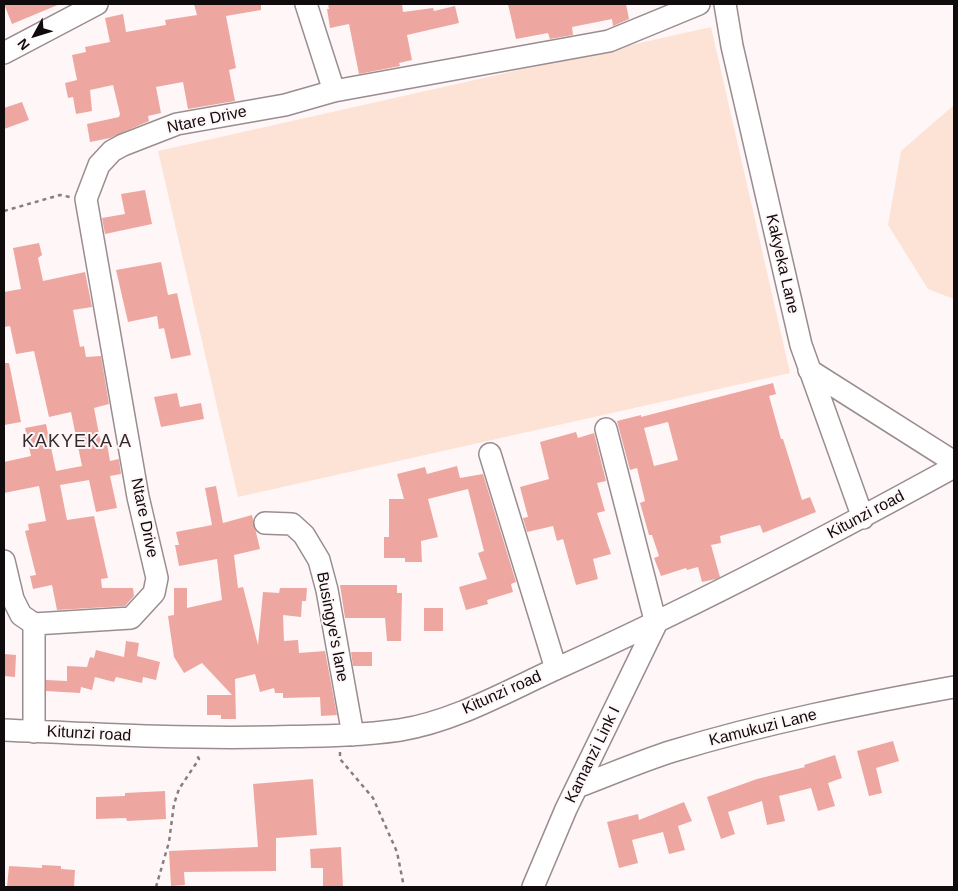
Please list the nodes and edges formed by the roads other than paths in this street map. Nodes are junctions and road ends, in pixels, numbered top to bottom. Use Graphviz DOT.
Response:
graph roads {
  1 [pos="97,4"];
  2 [pos="306,4"];
  3 [pos="699,4"];
  4 [pos="725,4"];
  5 [pos="4,53"];
  6 [pos="334,91"];
  7 [pos="809,370"];
  8 [pos="606,429"];
  9 [pos="490,454"];
  10 [pos="954,462"];
  11 [pos="954,467"];
  12 [pos="863,518"];
  13 [pos="265,523"];
  14 [pos="4,562"];
  15 [pos="9,600"];
  16 [pos="34,624"];
  17 [pos="656,624"];
  18 [pos="556,669"];
  19 [pos="954,686"];
  20 [pos="4,730"];
  21 [pos="34,732"];
  22 [pos="347,735"];
  23 [pos="577,787"];
  24 [pos="533,887"];
  1 -- 5 [label="street"];
  2 -- 6 [label="street"];
  3 -- 6 [label="street, Ntare Drive"];
  4 -- 7 [label="street, Kakyeka Lane"];
  6 -- 16 [label="street, Ntare Drive"];
  7 -- 10 [label="street"];
  7 -- 12 [label="street, Kakyeka Lane"];
  8 -- 17 [label="street"];
  9 -- 18 [label="street"];
  11 -- 12 [label="street, Kitunzi road"];
  12 -- 17 [label="street, Kitunzi road"];
  13 -- 22 [label="street, Busingye's lane"];
  14 -- 15 [label="street"];
  15 -- 16 [label="street"];
  16 -- 21 [label="street"];
  17 -- 18 [label="street, Kitunzi road"];
  17 -- 23 [label="street, Kamanzi Link I"];
  18 -- 22 [label="street, Kitunzi road"];
  19 -- 23 [label="street, Kamukuzi Lane"];
  20 -- 21 [label="street, Kitunzi road"];
  21 -- 22 [label="street, Kitunzi road"];
  23 -- 24 [label="street, Kamanzi Link I"];
}
